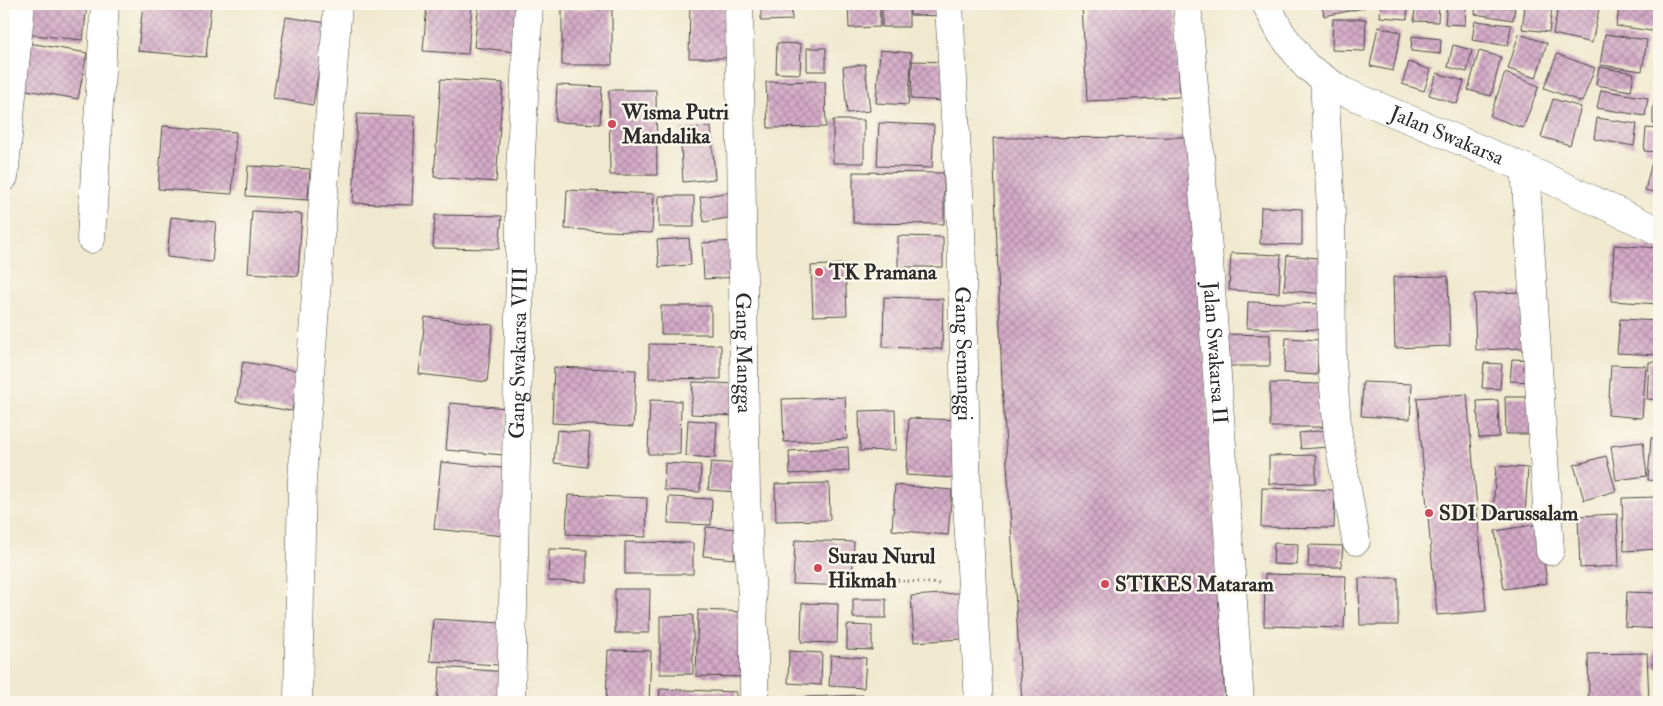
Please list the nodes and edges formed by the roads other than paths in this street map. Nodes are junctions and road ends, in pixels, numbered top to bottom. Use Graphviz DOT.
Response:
graph roads {
  1 [pos="22,4"];
  2 [pos="105,4"];
  3 [pos="338,4"];
  4 [pos="529,4"];
  5 [pos="739,4"];
  6 [pos="949,4"];
  7 [pos="1187,4"];
  8 [pos="1266,4"];
  9 [pos="1324,79"];
  10 [pos="1525,168"];
  11 [pos="4,177"];
  12 [pos="1659,230"];
  13 [pos="91,239"];
  14 [pos="1356,541"];
  15 [pos="1550,551"];
  16 [pos="298,702"];
  17 [pos="511,702"];
  18 [pos="754,702"];
  19 [pos="979,702"];
  20 [pos="1240,702"];
  1 -- 11 [label="street"];
  2 -- 13 [label="street"];
  3 -- 16 [label="street"];
  4 -- 17 [label="street, Gang Swakarsa VIII"];
  5 -- 18 [label="street, Gang Mangga"];
  6 -- 19 [label="street, Gang Semanggi"];
  7 -- 20 [label="street, Jalan Swakarsa II"];
  8 -- 9 [label="street, Jalan Swakarsa"];
  9 -- 10 [label="street, Jalan Swakarsa"];
  9 -- 14 [label="street"];
  10 -- 12 [label="street, Jalan Swakarsa"];
  10 -- 15 [label="street"];
}
